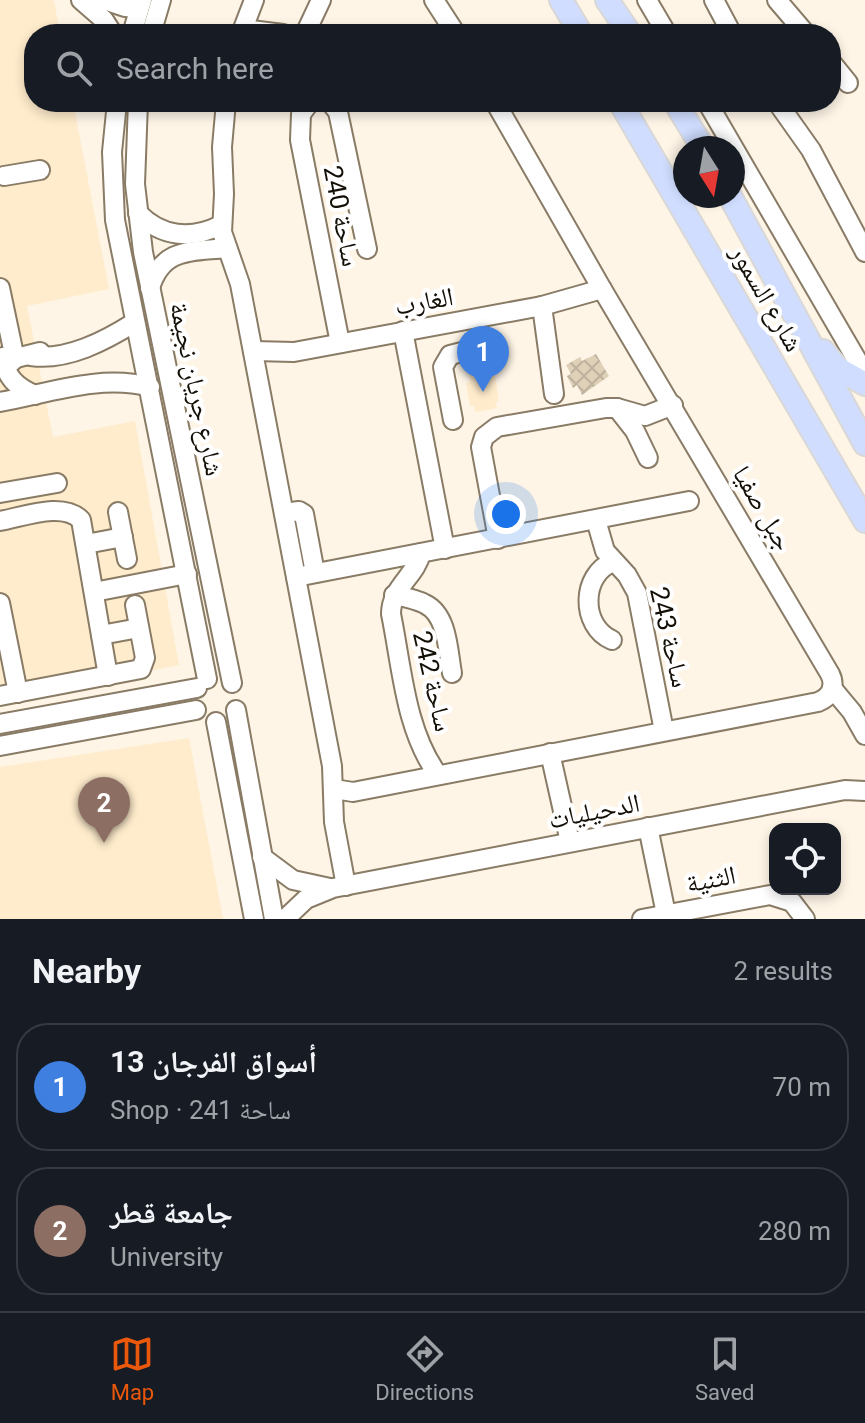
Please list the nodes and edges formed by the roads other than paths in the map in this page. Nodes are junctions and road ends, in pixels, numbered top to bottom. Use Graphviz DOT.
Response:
graph roads {
  1 [pos="81,0"];
  2 [pos="104,0"];
  3 [pos="161,0"];
  4 [pos="254,0"];
  5 [pos="321,0"];
  6 [pos="434,0"];
  7 [pos="561,0"];
  8 [pos="607,0"];
  9 [pos="647,0"];
  10 [pos="714,0"];
  11 [pos="777,0"];
  12 [pos="140,4"];
  13 [pos="107,24"];
  14 [pos="135,24"];
  15 [pos="154,24"];
  16 [pos="245,24"];
  17 [pos="310,24"];
  18 [pos="450,24"];
  19 [pos="575,24"];
  20 [pos="623,24"];
  21 [pos="661,24"];
  22 [pos="727,24"];
  23 [pos="797,24"];
  24 [pos="841,74"];
  25 [pos="848,83"];
  26 [pos="116,112"];
  27 [pos="137,112"];
  28 [pos="225,112"];
  29 [pos="302,112"];
  30 [pos="338,112"];
  31 [pos="501,112"];
  32 [pos="626,112"];
  33 [pos="681,112"];
  34 [pos="713,112"];
  35 [pos="784,112"];
  36 [pos="696,136"];
  37 [pos="40,170"];
  38 [pos="4,176"];
  39 [pos="736,208"];
  40 [pos="138,213"];
  41 [pos="221,225"];
  42 [pos="754,241"];
  43 [pos="225,248"];
  44 [pos="367,249"];
  45 [pos="865,252"];
  46 [pos="0,288"];
  47 [pos="150,288"];
  48 [pos="602,289"];
  49 [pos="542,306"];
  50 [pos="135,322"];
  51 [pos="403,331"];
  52 [pos="340,343"];
  53 [pos="470,350"];
  54 [pos="253,351"];
  55 [pos="8,361"];
  56 [pos="865,374"];
  57 [pos="865,384"];
  58 [pos="150,387"];
  59 [pos="447,393"];
  60 [pos="554,394"];
  61 [pos="35,395"];
  62 [pos="416,399"];
  63 [pos="0,402"];
  64 [pos="673,405"];
  65 [pos="617,408"];
  66 [pos="453,420"];
  67 [pos="865,444"];
  68 [pos="648,458"];
  69 [pos="57,483"];
  70 [pos="0,493"];
  71 [pos="689,501"];
  72 [pos="118,512"];
  73 [pos="284,513"];
  74 [pos="0,518"];
  75 [pos="596,520"];
  76 [pos="865,521"];
  77 [pos="123,537"];
  78 [pos="498,539"];
  79 [pos="86,544"];
  80 [pos="445,549"];
  81 [pos="421,553"];
  82 [pos="127,559"];
  83 [pos="613,562"];
  84 [pos="315,573"];
  85 [pos="187,574"];
  86 [pos="296,577"];
  87 [pos="94,592"];
  88 [pos="394,595"];
  89 [pos="0,603"];
  90 [pos="135,605"];
  91 [pos="139,628"];
  92 [pos="101,635"];
  93 [pos="612,640"];
  94 [pos="452,673"];
  95 [pos="108,676"];
  96 [pos="202,683"];
  97 [pos="232,683"];
  98 [pos="832,688"];
  99 [pos="9,695"];
  100 [pos="196,710"];
  101 [pos="236,710"];
  102 [pos="36,717"];
  103 [pos="216,722"];
  104 [pos="0,724"];
  105 [pos="664,731"];
  106 [pos="865,735"];
  107 [pos="40,739"];
  108 [pos="0,746"];
  109 [pos="550,753"];
  110 [pos="438,775"];
  111 [pos="334,789"];
  112 [pos="865,791"];
  113 [pos="648,827"];
  114 [pos="570,842"];
  115 [pos="262,857"];
  116 [pos="339,887"];
  117 [pos="666,914"];
  118 [pos="254,919"];
  119 [pos="274,919"];
  120 [pos="285,919"];
  121 [pos="642,919"];
  122 [pos="805,919"];
  1 -- 13 [label="street"];
  2 -- 12 [label="street"];
  3 -- 15 [label="street"];
  4 -- 16 [label="street"];
  5 -- 17 [label="street"];
  6 -- 18 [label="street"];
  7 -- 19 [label="main road"];
  8 -- 20 [label="main road"];
  9 -- 21 [label="street"];
  10 -- 22 [label="street"];
  11 -- 23 [label="street"];
  12 -- 14 [label="street"];
  24 -- 25 [label="street"];
  26 -- 50 [label="street, شارع جريان نجيمة"];
  27 -- 40 [label="street, شارع جريان نجيمة"];
  28 -- 41 [label="street"];
  29 -- 52 [label="street, ساحة 240"];
  30 -- 44 [label="street, ساحة 240"];
  31 -- 48 [label="street, جبل صفيا"];
  32 -- 76 [label="main road, شارع السمور"];
  33 -- 36 [label="main road"];
  34 -- 56 [label="street, شارع السمور"];
  35 -- 45 [label="street"];
  37 -- 38 [label="street"];
  39 -- 42 [label="main road, شارع السمور"];
  40 -- 41 [label="street"];
  40 -- 47 [label="street, شارع جريان نجيمة"];
  41 -- 43 [label="street"];
  42 -- 57 [label="main road"];
  42 -- 67 [label="main road, شارع السمور"];
  43 -- 47 [label="street"];
  43 -- 54 [label="street"];
  46 -- 55 [label="street"];
  47 -- 97 [label="street, شارع جريان نجيمة"];
  48 -- 49 [label="street, الغارب"];
  48 -- 64 [label="street, جبل صفيا"];
  49 -- 51 [label="street, الغارب"];
  49 -- 60 [label="street"];
  50 -- 55 [label="street"];
  50 -- 58 [label="street, شارع جريان نجيمة"];
  51 -- 52 [label="street, الغارب"];
  51 -- 62 [label="street"];
  52 -- 54 [label="street, الغارب"];
  53 -- 59 [label="street"];
  54 -- 73 [label="street"];
  55 -- 61 [label="street"];
  58 -- 61 [label="street"];
  58 -- 85 [label="street, شارع جريان نجيمة"];
  59 -- 62 [label="street"];
  59 -- 66 [label="street"];
  61 -- 63 [label="street"];
  62 -- 80 [label="street"];
  64 -- 65 [label="street"];
  64 -- 98 [label="street, جبل صفيا"];
  65 -- 68 [label="street"];
  65 -- 78 [label="street"];
  69 -- 70 [label="street"];
  71 -- 75 [label="street"];
  72 -- 77 [label="street"];
  73 -- 84 [label="street"];
  73 -- 86 [label="street"];
  74 -- 79 [label="street"];
  75 -- 78 [label="street"];
  75 -- 83 [label="street, ساحة 243"];
  77 -- 79 [label="street"];
  77 -- 82 [label="street"];
  78 -- 80 [label="street"];
  79 -- 87 [label="street"];
  80 -- 81 [label="street"];
  81 -- 84 [label="street"];
  81 -- 88 [label="street"];
  83 -- 93 [label="street"];
  83 -- 105 [label="street, ساحة 243"];
  84 -- 86 [label="street"];
  85 -- 87 [label="street"];
  85 -- 96 [label="street, شارع جريان نجيمة"];
  86 -- 111 [label="street"];
  87 -- 92 [label="street"];
  88 -- 94 [label="street, ساحة 242"];
  88 -- 110 [label="street, ساحة 242"];
  89 -- 99 [label="street"];
  90 -- 91 [label="street"];
  91 -- 92 [label="street"];
  91 -- 95 [label="street"];
  92 -- 95 [label="street"];
  95 -- 99 [label="street"];
  96 -- 97 [label="street"];
  96 -- 100 [label="street"];
  96 -- 102 [label="street"];
  97 -- 101 [label="street"];
  98 -- 105 [label="street"];
  98 -- 106 [label="street, جبل صفيا"];
  100 -- 103 [label="street"];
  100 -- 107 [label="street"];
  101 -- 103 [label="street"];
  101 -- 115 [label="street"];
  102 -- 104 [label="street"];
  102 -- 107 [label="street"];
  103 -- 118 [label="street"];
  105 -- 109 [label="street"];
  107 -- 108 [label="street"];
  109 -- 110 [label="street"];
  109 -- 114 [label="street"];
  110 -- 111 [label="street"];
  111 -- 116 [label="street"];
  112 -- 113 [label="street, الدحيليات"];
  113 -- 114 [label="street, الدحيليات"];
  113 -- 117 [label="street, الثنية"];
  114 -- 116 [label="street, الدحيليات"];
  115 -- 116 [label="street, الدحيليات"];
  115 -- 119 [label="street"];
  116 -- 120 [label="street, الدحيليات"];
  117 -- 121 [label="street, الثنية"];
  117 -- 122 [label="street, الثنية"];
}
